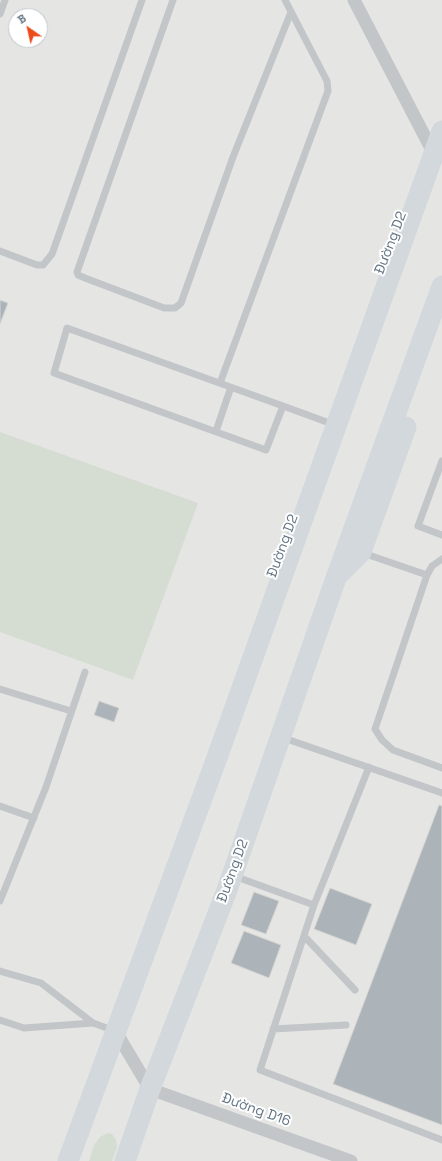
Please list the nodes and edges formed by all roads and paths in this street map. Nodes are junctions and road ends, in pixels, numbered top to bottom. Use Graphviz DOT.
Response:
graph roads {
  1 [pos="5,0"];
  2 [pos="142,0"];
  3 [pos="173,0"];
  4 [pos="285,0"];
  5 [pos="354,0"];
  6 [pos="291,12"];
  7 [pos="0,14"];
  8 [pos="442,131"];
  9 [pos="434,154"];
  10 [pos="0,251"];
  11 [pos="442,286"];
  12 [pos="442,329"];
  13 [pos="220,383"];
  14 [pos="231,387"];
  15 [pos="283,406"];
  16 [pos="337,426"];
  17 [pos="216,432"];
  18 [pos="442,461"];
  19 [pos="442,535"];
  20 [pos="361,552"];
  21 [pos="442,559"];
  22 [pos="427,575"];
  23 [pos="336,578"];
  24 [pos="85,672"];
  25 [pos="0,689"];
  26 [pos="72,711"];
  27 [pos="281,737"];
  28 [pos="369,767"];
  29 [pos="442,768"];
  30 [pos="442,794"];
  31 [pos="0,806"];
  32 [pos="34,818"];
  33 [pos="232,875"];
  34 [pos="0,901"];
  35 [pos="314,905"];
  36 [pos="304,936"];
  37 [pos="0,971"];
  38 [pos="355,990"];
  39 [pos="0,1020"];
  40 [pos="93,1023"];
  41 [pos="346,1025"];
  42 [pos="273,1029"];
  43 [pos="116,1032"];
  44 [pos="150,1089"];
  45 [pos="85,1113"];
  46 [pos="442,1140"];
  47 [pos="57,1161"];
  48 [pos="68,1161"];
  49 [pos="125,1161"];
  50 [pos="351,1161"];
  1 -- 7 [label="lane"];
  2 -- 10 [label="lane"];
  3 -- 6 [label="lane"];
  4 -- 6 [label="lane"];
  5 -- 9 [label="street"];
  6 -- 13 [label="lane"];
  8 -- 9 [label="main road, Đường D2"];
  9 -- 16 [label="main road, Đường D2"];
  11 -- 23 [label="main road, Đường D2"];
  12 -- 20 [label="main road, Đường D2"];
  13 -- 14 [label="lane"];
  13 -- 17 [label="lane"];
  14 -- 15 [label="lane"];
  14 -- 17 [label="lane"];
  15 -- 16 [label="lane"];
  15 -- 17 [label="lane"];
  16 -- 43 [label="main road, Đường D2"];
  18 -- 19 [label="lane"];
  20 -- 22 [label="lane"];
  20 -- 23 [label="main road, Đường D2"];
  21 -- 22 [label="lane"];
  22 -- 29 [label="lane"];
  23 -- 27 [label="main road, Đường D2"];
  24 -- 26 [label="lane"];
  25 -- 26 [label="lane"];
  26 -- 32 [label="lane"];
  27 -- 28 [label="lane"];
  27 -- 33 [label="main road, Đường D2"];
  28 -- 30 [label="lane"];
  28 -- 35 [label="lane"];
  31 -- 32 [label="lane"];
  32 -- 34 [label="lane"];
  33 -- 35 [label="lane"];
  33 -- 44 [label="main road, Đường D2"];
  35 -- 36 [label="lane"];
  36 -- 38 [label="lane"];
  36 -- 42 [label="lane"];
  37 -- 40 [label="lane"];
  39 -- 40 [label="lane"];
  40 -- 43 [label="lane"];
  41 -- 42 [label="lane"];
  42 -- 46 [label="lane"];
  43 -- 44 [label="street"];
  43 -- 45 [label="main road, Đường D2"];
  44 -- 49 [label="main road, Đường D2"];
  44 -- 50 [label="street, Đường D16"];
  45 -- 47 [label="main road, Đường D2"];
  45 -- 48 [label="main road, Đường D2"];
}
